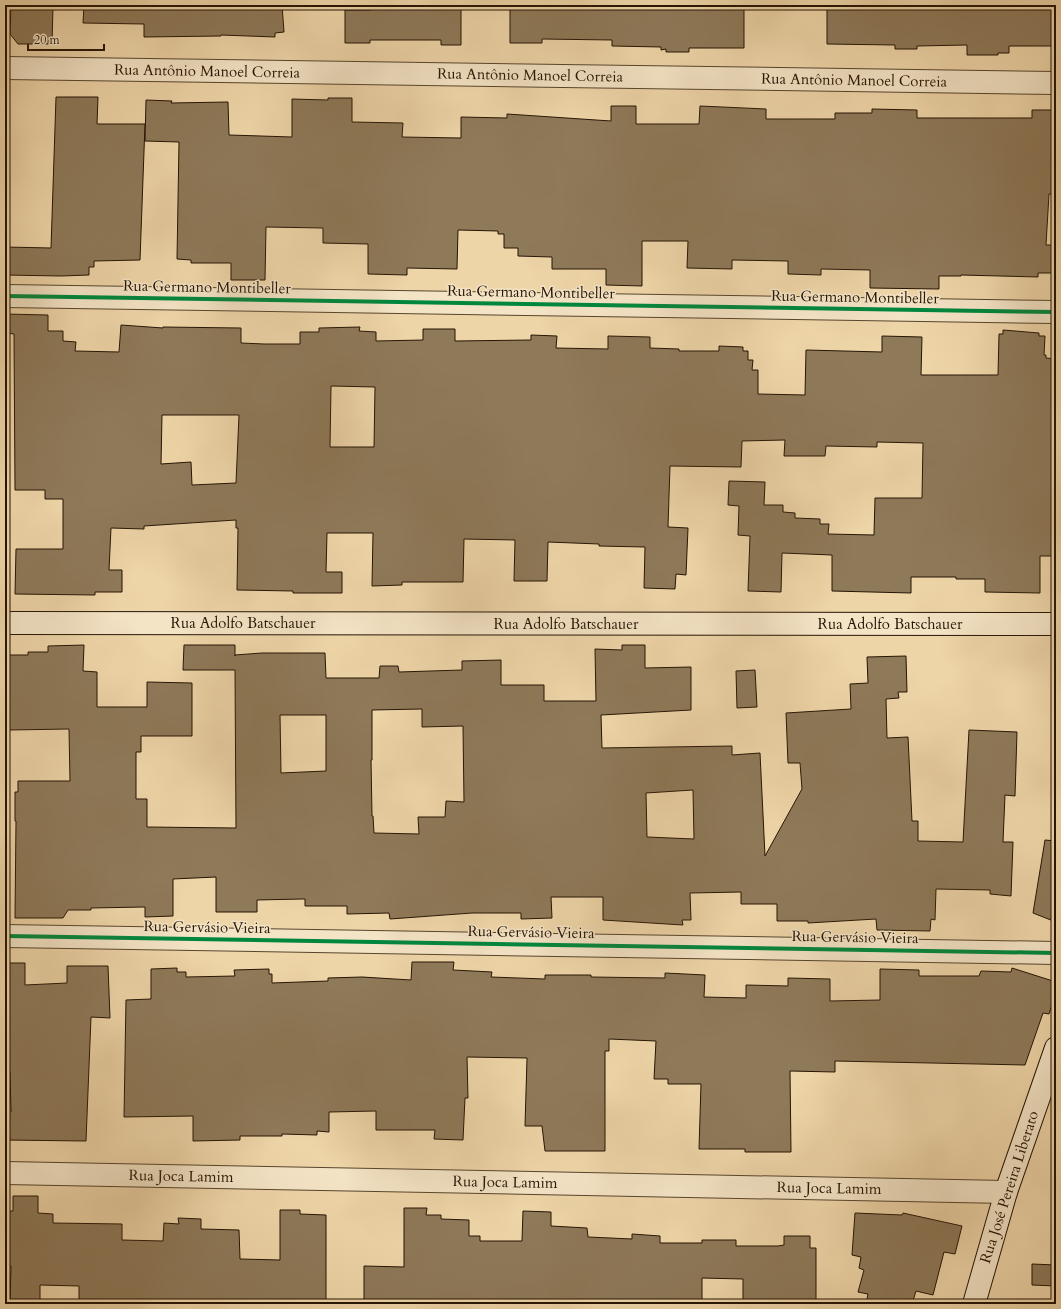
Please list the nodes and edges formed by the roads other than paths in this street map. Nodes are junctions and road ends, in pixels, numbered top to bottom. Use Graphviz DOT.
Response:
graph roads {
  1 [pos="5,68"];
  2 [pos="1056,83"];
  3 [pos="5,296"];
  4 [pos="1056,312"];
  5 [pos="5,623"];
  6 [pos="1056,624"];
  7 [pos="5,936"];
  8 [pos="1056,953"];
  9 [pos="1056,1048"];
  10 [pos="5,1173"];
  11 [pos="1006,1192"];
  12 [pos="974,1304"];
  1 -- 2 [label="street, Rua Antônio Manoel Correia"];
  3 -- 4 [label="street, Rua Germano Montibeller"];
  5 -- 6 [label="street, Rua Adolfo Batschauer"];
  7 -- 8 [label="street, Rua Gervásio Vieira"];
  9 -- 11 [label="street, Rua José Pereira Liberato"];
  10 -- 11 [label="street, Rua Joca Lamim"];
  11 -- 12 [label="street, Rua José Pereira Liberato"];
}
